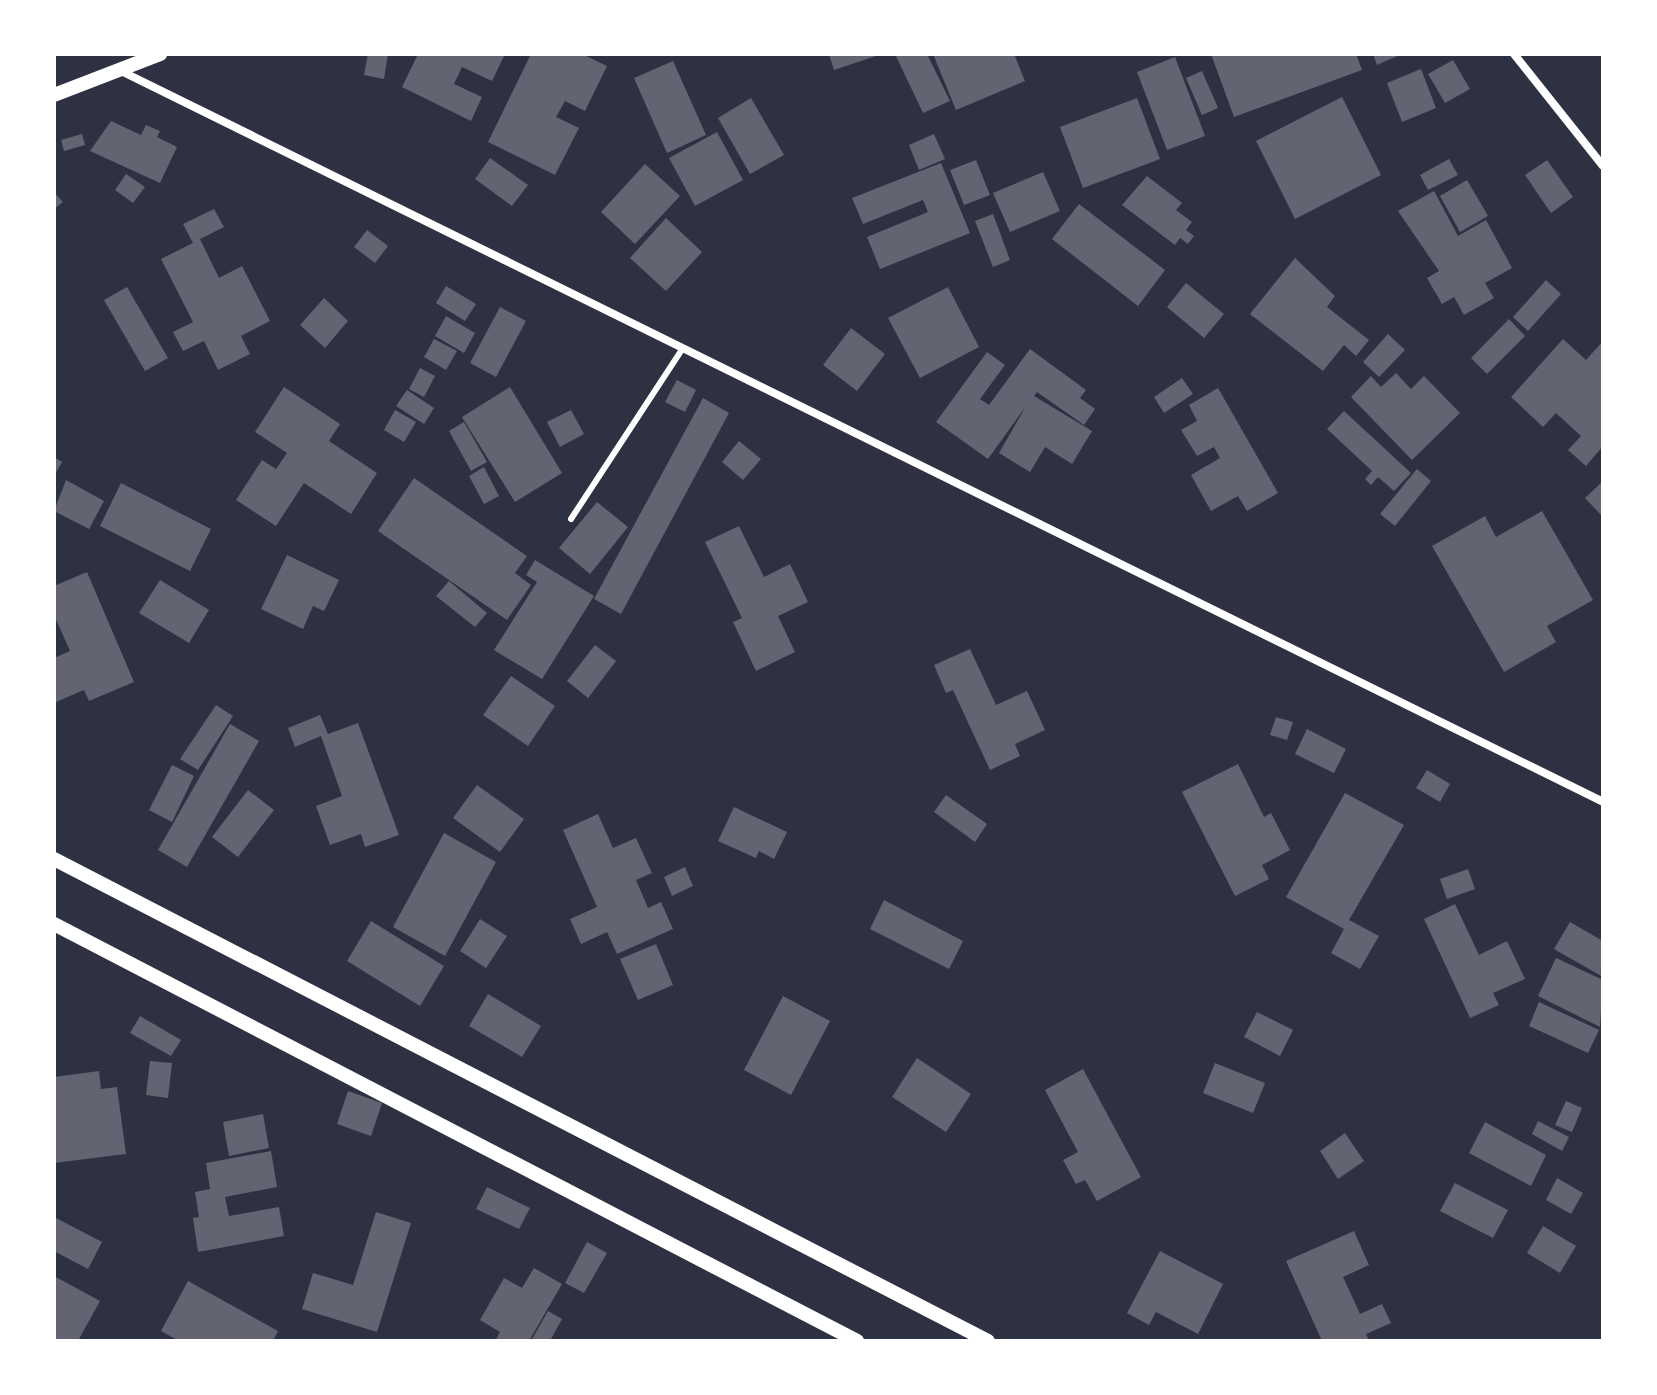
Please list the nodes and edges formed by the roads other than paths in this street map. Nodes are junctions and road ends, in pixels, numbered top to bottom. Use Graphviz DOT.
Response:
graph roads {
  1 [pos="160,54"];
  2 [pos="1514,54"];
  3 [pos="121,71"];
  4 [pos="54,95"];
  5 [pos="1603,166"];
  6 [pos="683,348"];
  7 [pos="571,519"];
  8 [pos="1603,802"];
  9 [pos="54,859"];
  10 [pos="54,924"];
  11 [pos="857,1341"];
  12 [pos="988,1341"];
  1 -- 3 [label="street"];
  2 -- 5 [label="street"];
  3 -- 4 [label="street"];
  3 -- 6 [label="street"];
  6 -- 7 [label="lane"];
  6 -- 8 [label="street"];
  9 -- 12 [label="street"];
  10 -- 11 [label="street"];
}
